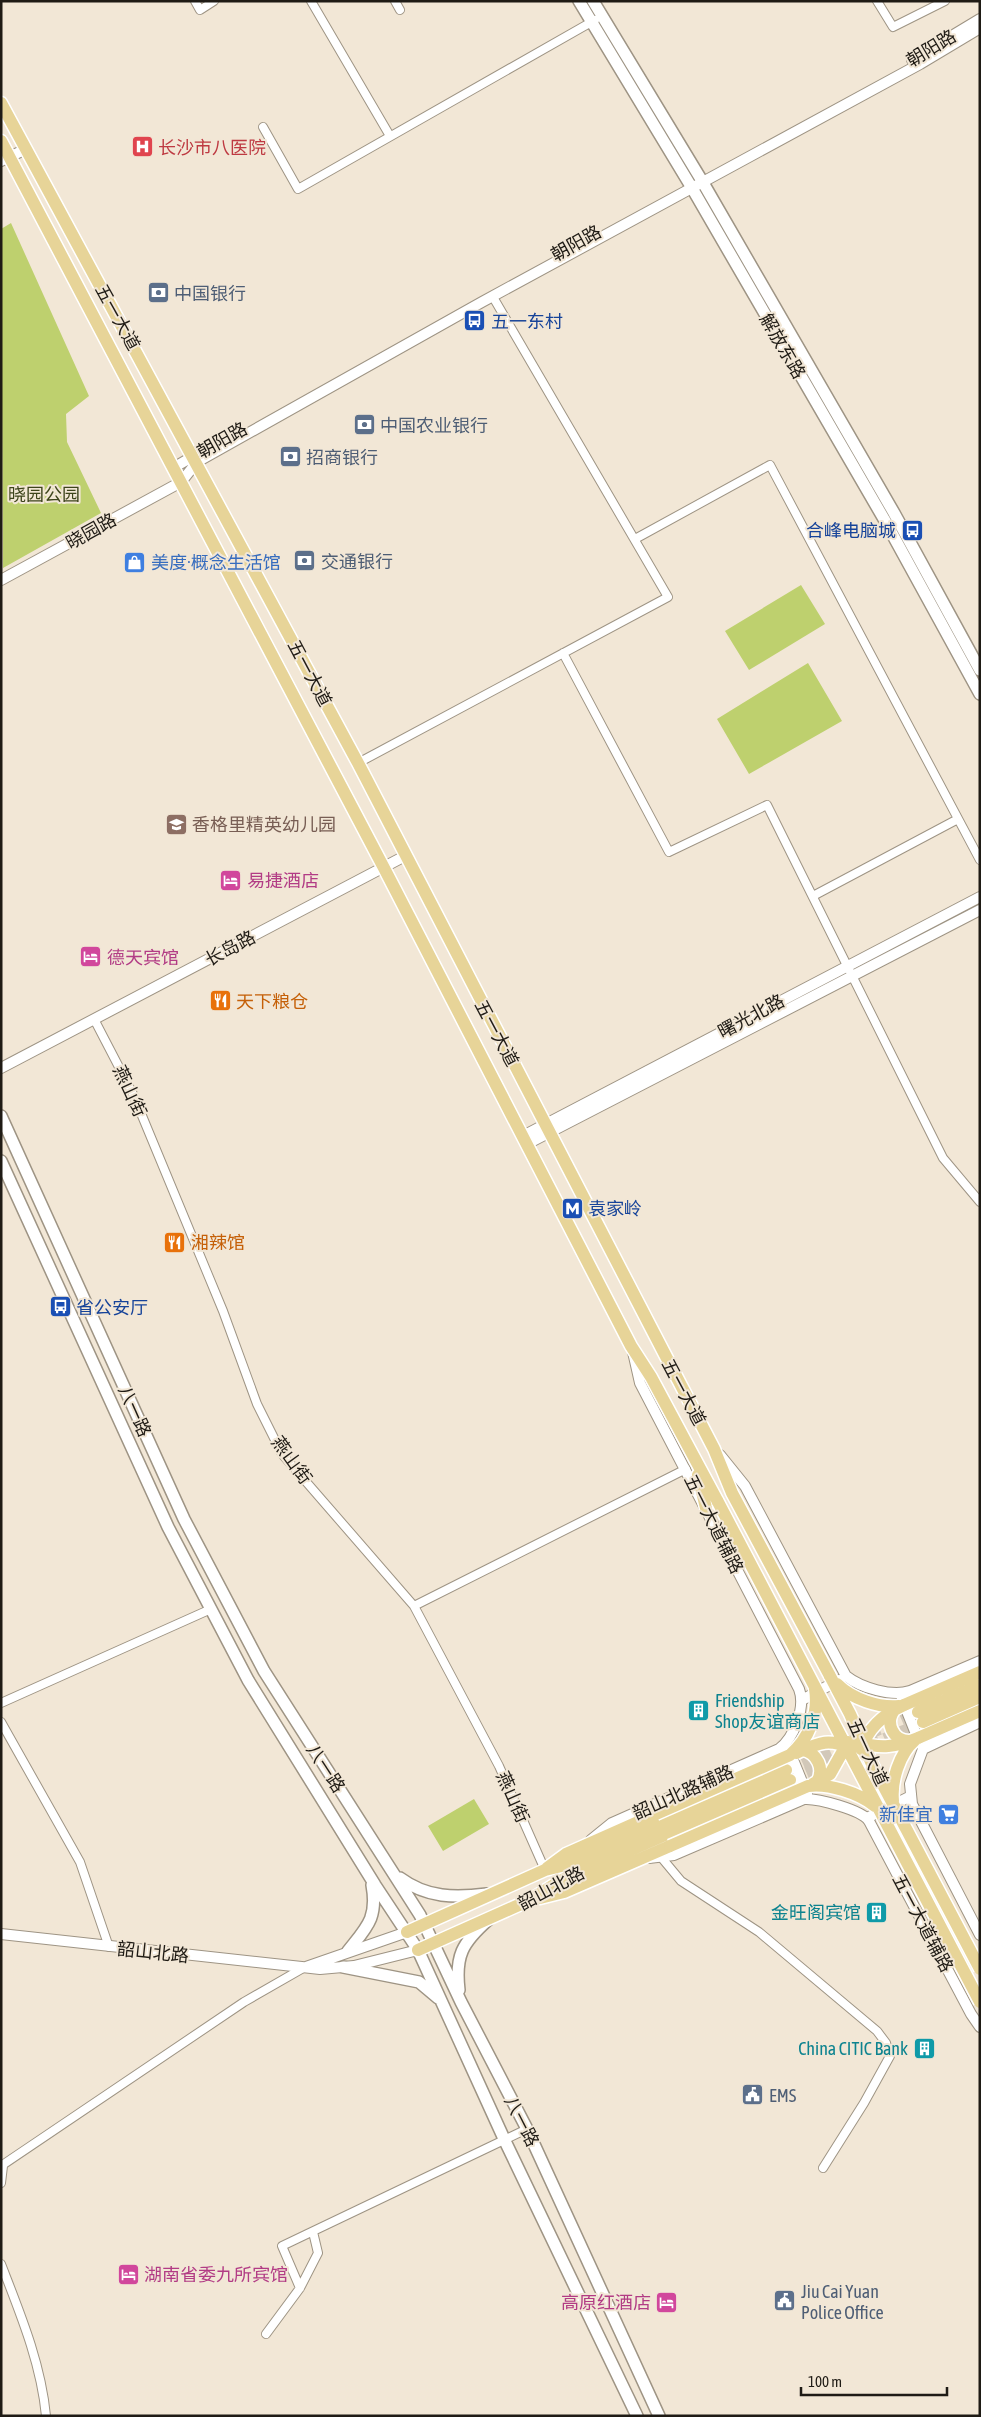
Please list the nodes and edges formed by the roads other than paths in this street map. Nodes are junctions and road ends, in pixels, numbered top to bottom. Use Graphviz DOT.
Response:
graph roads {
  1 [pos="195,1"];
  2 [pos="214,1"];
  3 [pos="311,1"];
  4 [pos="395,1"];
  5 [pos="579,1"];
  6 [pos="593,1"];
  7 [pos="877,1"];
  8 [pos="944,1"];
  9 [pos="400,10"];
  10 [pos="596,19"];
  11 [pos="980,19"];
  12 [pos="980,28"];
  13 [pos="1,102"];
  14 [pos="263,127"];
  15 [pos="390,136"];
  16 [pos="1,141"];
  17 [pos="26,149"];
  18 [pos="6,159"];
  19 [pos="695,182"];
  20 [pos="493,297"];
  21 [pos="195,459"];
  22 [pos="173,468"];
  23 [pos="181,482"];
  24 [pos="635,539"];
  25 [pos="1,580"];
  26 [pos="563,653"];
  27 [pos="980,670"];
  28 [pos="980,694"];
  29 [pos="358,763"];
  30 [pos="958,819"];
  31 [pos="405,856"];
  32 [pos="980,860"];
  33 [pos="384,868"];
  34 [pos="813,896"];
  35 [pos="980,897"];
  36 [pos="980,910"];
  37 [pos="850,969"];
  38 [pos="94,1019"];
  39 [pos="1,1068"];
  40 [pos="1,1116"];
  41 [pos="547,1128"];
  42 [pos="525,1140"];
  43 [pos="1,1161"];
  44 [pos="980,1202"];
  45 [pos="714,1449"];
  46 [pos="690,1465"];
  47 [pos="706,1508"];
  48 [pos="414,1606"];
  49 [pos="211,1609"];
  50 [pos="980,1661"];
  51 [pos="980,1672"];
  52 [pos="830,1676"];
  53 [pos="846,1676"];
  54 [pos="813,1681"];
  55 [pos="980,1685"];
  56 [pos="980,1698"];
  57 [pos="802,1700"];
  58 [pos="1,1703"];
  59 [pos="899,1703"];
  60 [pos="980,1710"];
  61 [pos="850,1714"];
  62 [pos="1,1722"];
  63 [pos="980,1722"];
  64 [pos="848,1742"];
  65 [pos="916,1743"];
  66 [pos="861,1748"];
  67 [pos="788,1750"];
  68 [pos="803,1750"];
  69 [pos="861,1778"];
  70 [pos="811,1789"];
  71 [pos="910,1797"];
  72 [pos="893,1804"];
  73 [pos="877,1808"];
  74 [pos="867,1818"];
  75 [pos="584,1846"];
  76 [pos="661,1857"];
  77 [pos="640,1859"];
  78 [pos="391,1868"];
  79 [pos="544,1870"];
  80 [pos="371,1879"];
  81 [pos="499,1892"];
  82 [pos="530,1900"];
  83 [pos="490,1919"];
  84 [pos="424,1924"];
  85 [pos="407,1932"];
  86 [pos="1,1934"];
  87 [pos="980,1935"];
  88 [pos="433,1944"];
  89 [pos="109,1947"];
  90 [pos="418,1950"];
  91 [pos="348,1951"];
  92 [pos="305,1967"];
  93 [pos="343,1967"];
  94 [pos="980,1969"];
  95 [pos="441,2001"];
  96 [pos="461,2002"];
  97 [pos="980,2002"];
  98 [pos="980,2027"];
  99 [pos="527,2129"];
  100 [pos="505,2141"];
  101 [pos="2,2166"];
  102 [pos="823,2168"];
  103 [pos="1,2183"];
  104 [pos="313,2232"];
  105 [pos="1,2264"];
  106 [pos="300,2288"];
  107 [pos="266,2334"];
  108 [pos="46,2416"];
  109 [pos="637,2416"];
  110 [pos="659,2416"];
  1 -- 2 [label="street"];
  3 -- 15 [label="street"];
  4 -- 9 [label="street"];
  5 -- 10 [label="main road, 解放东路"];
  6 -- 10 [label="main road, 解放东路"];
  7 -- 8 [label="street"];
  10 -- 15 [label="street"];
  10 -- 19 [label="main road, 解放东路"];
  11 -- 19 [label="street, 朝阳路"];
  12 -- 19 [label="street, 朝阳路"];
  13 -- 17 [label="main road, 五一大道"];
  14 -- 15 [label="street"];
  16 -- 18 [label="main road, 五一大道"];
  17 -- 18 [label="street"];
  17 -- 21 [label="main road, 五一大道"];
  18 -- 22 [label="main road, 五一大道"];
  19 -- 20 [label="street, 朝阳路"];
  19 -- 21 [label="street, 朝阳路"];
  19 -- 27 [label="main road, 解放东路"];
  19 -- 28 [label="main road, 解放东路"];
  20 -- 21 [label="street, 朝阳路"];
  20 -- 24 [label="street"];
  21 -- 22 [label="street, 朝阳路"];
  21 -- 23 [label="street, 朝阳路"];
  21 -- 29 [label="main road, 五一大道"];
  22 -- 23 [label="main road, 五一大道"];
  23 -- 25 [label="street, 晓园路"];
  23 -- 33 [label="main road, 五一大道"];
  24 -- 26 [label="street"];
  24 -- 30 [label="street"];
  26 -- 29 [label="street"];
  26 -- 34 [label="street"];
  29 -- 31 [label="main road, 五一大道"];
  30 -- 32 [label="street"];
  30 -- 34 [label="street"];
  31 -- 33 [label="street, 长岛路"];
  31 -- 41 [label="main road, 五一大道"];
  33 -- 38 [label="street, 长岛路"];
  33 -- 42 [label="main road, 五一大道"];
  34 -- 37 [label="street"];
  35 -- 37 [label="street, 曙光北路"];
  36 -- 37 [label="street, 曙光北路"];
  37 -- 41 [label="street, 曙光北路"];
  37 -- 44 [label="street"];
  38 -- 39 [label="street, 长岛路"];
  38 -- 48 [label="street, 燕山街"];
  40 -- 78 [label="main road, 八一路"];
  41 -- 42 [label="street, 曙光北路"];
  41 -- 45 [label="main road, 五一大道"];
  42 -- 46 [label="main road, 五一大道"];
  43 -- 49 [label="main road, 八一路"];
  45 -- 52 [label="main road, 五一大道"];
  45 -- 53 [label="street, 五一大道辅路"];
  46 -- 47 [label="main road"];
  46 -- 48 [label="street"];
  46 -- 54 [label="main road, 五一大道, bridge"];
  47 -- 57 [label="street, 五一大道辅路"];
  48 -- 79 [label="street, 燕山街"];
  49 -- 58 [label="street"];
  49 -- 80 [label="main road, 八一路"];
  50 -- 59 [label="street"];
  51 -- 59 [label="main road"];
  52 -- 59 [label="main road, bridge"];
  52 -- 61 [label="main road, 五一大道, bridge"];
  53 -- 57 [label="street"];
  53 -- 59 [label="street"];
  54 -- 64 [label="main road, 五一大道, bridge"];
  54 -- 67 [label="main road, bridge"];
  55 -- 56 [label="main road"];
  57 -- 67 [label="street"];
  59 -- 65 [label="street"];
  59 -- 65 [label="main road, bridge"];
  59 -- 66 [label="main road, bridge"];
  60 -- 65 [label="main road"];
  61 -- 64 [label="main road, bridge"];
  61 -- 66 [label="main road, 五一大道, bridge"];
  62 -- 89 [label="street"];
  63 -- 65 [label="street"];
  64 -- 66 [label="main road, bridge"];
  64 -- 68 [label="main road, bridge"];
  64 -- 69 [label="main road, 五一大道, bridge"];
  64 -- 70 [label="main road, bridge"];
  65 -- 66 [label="main road, bridge"];
  65 -- 71 [label="street"];
  65 -- 72 [label="main road, bridge"];
  66 -- 69 [label="main road, bridge"];
  66 -- 72 [label="main road, 五一大道, bridge"];
  67 -- 68 [label="main road, bridge"];
  67 -- 70 [label="street"];
  67 -- 75 [label="main road, bridge"];
  67 -- 75 [label="street, 韶山北路辅路"];
  68 -- 70 [label="main road, bridge"];
  69 -- 73 [label="main road, 五一大道, bridge"];
  70 -- 73 [label="main road, bridge"];
  70 -- 74 [label="street"];
  70 -- 76 [label="street"];
  70 -- 77 [label="main road, bridge"];
  71 -- 74 [label="street"];
  71 -- 87 [label="street"];
  72 -- 94 [label="main road, 五一大道, bridge"];
  73 -- 97 [label="main road, 五一大道, bridge"];
  74 -- 98 [label="street, 五一大道辅路"];
  75 -- 79 [label="main road"];
  76 -- 77 [label="street"];
  76 -- 102 [label="street"];
  77 -- 82 [label="main road"];
  78 -- 81 [label="main road"];
  78 -- 84 [label="main road, 八一路"];
  79 -- 81 [label="main road, 韶山北路"];
  79 -- 82 [label="main road, 韶山北路"];
  80 -- 85 [label="main road, 八一路"];
  80 -- 91 [label="main road"];
  81 -- 84 [label="main road, 韶山北路"];
  82 -- 83 [label="main road, 韶山北路"];
  83 -- 88 [label="main road, 韶山北路"];
  83 -- 96 [label="main road"];
  84 -- 85 [label="main road, 韶山北路"];
  84 -- 88 [label="main road, 八一路"];
  85 -- 90 [label="main road, 八一路"];
  85 -- 91 [label="street, 韶山北路"];
  86 -- 89 [label="street, 韶山北路"];
  88 -- 90 [label="main road, 韶山北路"];
  88 -- 96 [label="main road, 八一路"];
  89 -- 92 [label="street, 韶山北路"];
  90 -- 93 [label="street, 韶山北路"];
  90 -- 95 [label="main road, 八一路"];
  91 -- 92 [label="street, 韶山北路"];
  92 -- 93 [label="street, 韶山北路"];
  92 -- 101 [label="street"];
  93 -- 95 [label="main road"];
  95 -- 100 [label="main road, 八一路"];
  96 -- 99 [label="main road, 八一路"];
  99 -- 100 [label="street"];
  99 -- 110 [label="main road, 八一路"];
  100 -- 104 [label="street"];
  100 -- 109 [label="main road, 八一路"];
  101 -- 103 [label="street"];
  104 -- 106 [label="street"];
  104 -- 106 [label="street"];
  105 -- 108 [label="street"];
  106 -- 107 [label="street"];
}
